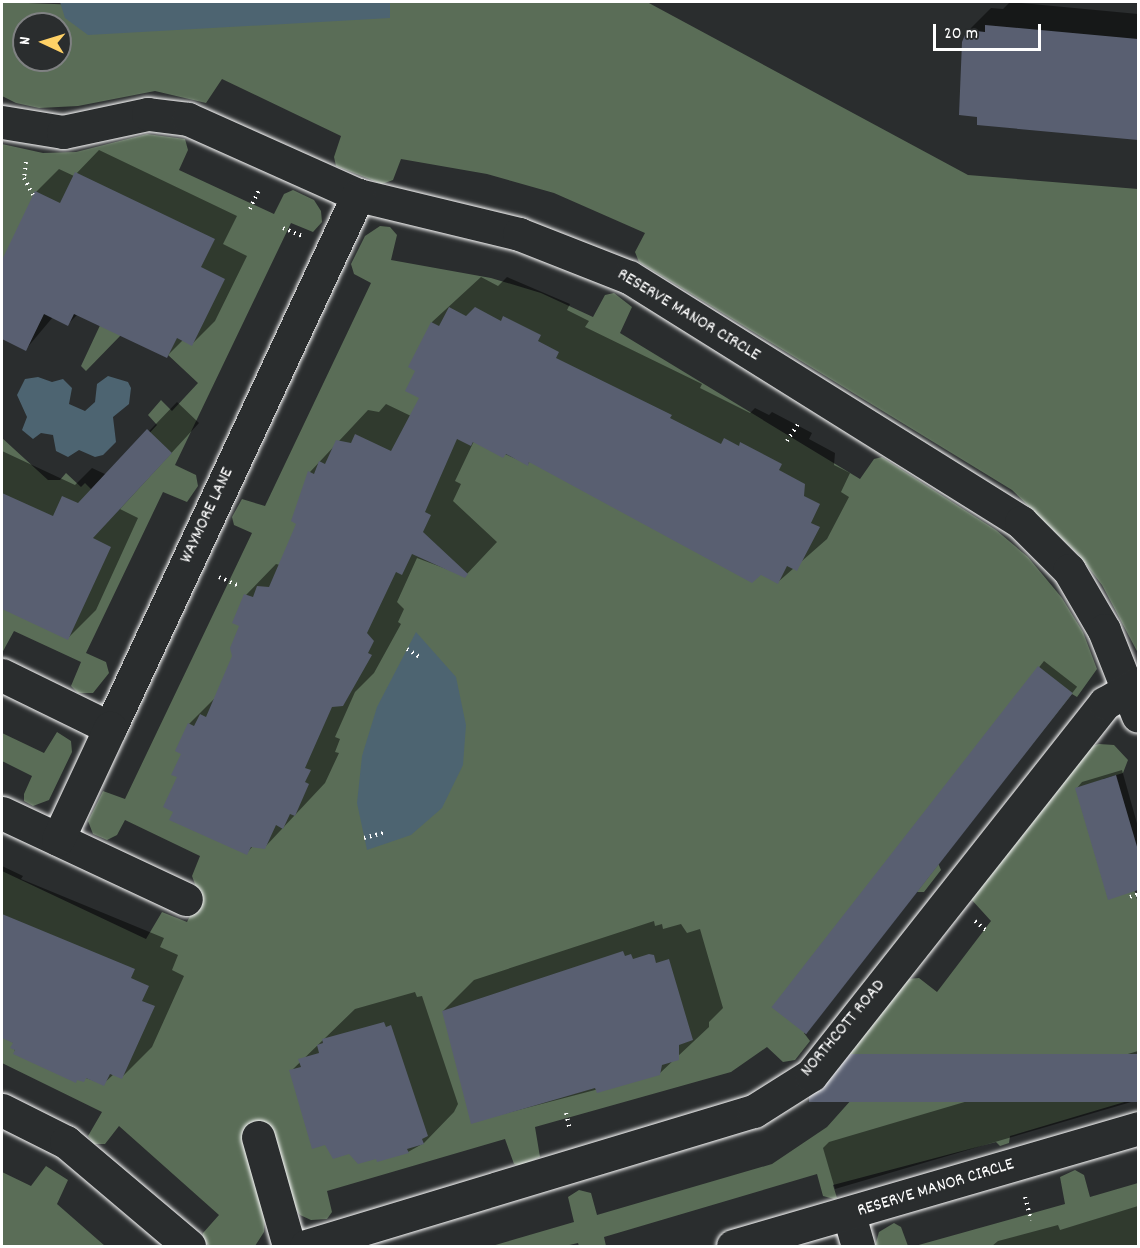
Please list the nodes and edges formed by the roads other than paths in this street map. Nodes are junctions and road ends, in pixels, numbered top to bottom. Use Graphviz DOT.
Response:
graph roads {
  1 [pos="2,122"];
  2 [pos="358,195"];
  3 [pos="2,675"];
  4 [pos="1136,696"];
  5 [pos="110,728"];
  6 [pos="2,813"];
  7 [pos="58,839"];
  8 [pos="186,899"];
  9 [pos="2,1110"];
  10 [pos="1138,1128"];
  11 [pos="258,1137"];
  12 [pos="849,1215"];
  13 [pos="189,1246"];
  14 [pos="289,1246"];
  15 [pos="306,1246"];
  16 [pos="733,1246"];
  17 [pos="858,1246"];
  1 -- 2 [label="street, RESERVE MANOR CIRCLE"];
  2 -- 4 [label="street, RESERVE MANOR CIRCLE"];
  2 -- 5 [label="street, WAYMORE LANE"];
  3 -- 5 [label="street"];
  4 -- 15 [label="street, NORTHCOTT ROAD"];
  5 -- 7 [label="street, WAYMORE LANE"];
  6 -- 7 [label="street"];
  7 -- 8 [label="street"];
  9 -- 13 [label="street"];
  10 -- 12 [label="street, RESERVE MANOR CIRCLE"];
  11 -- 14 [label="street"];
  12 -- 16 [label="street, RESERVE MANOR CIRCLE"];
  12 -- 17 [label="street"];
}
